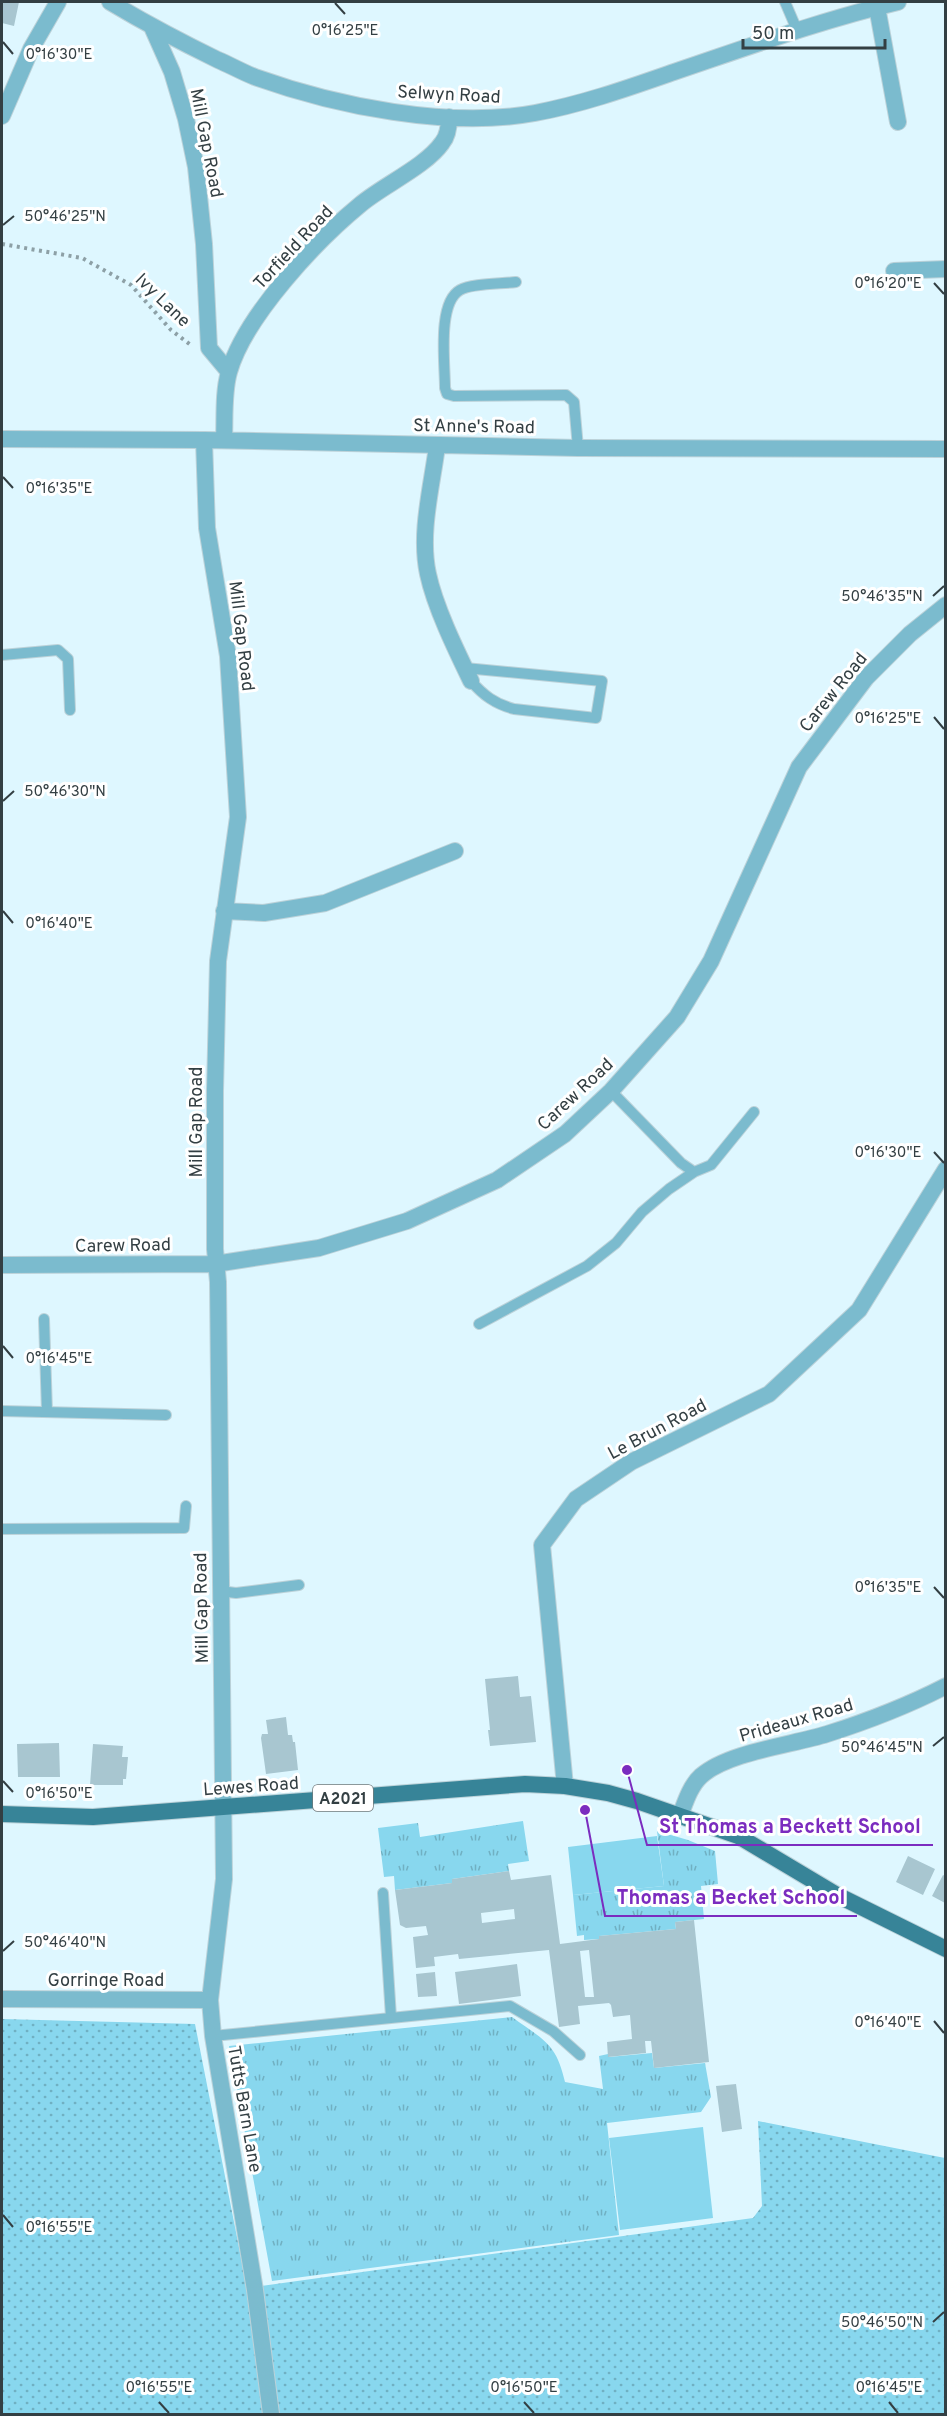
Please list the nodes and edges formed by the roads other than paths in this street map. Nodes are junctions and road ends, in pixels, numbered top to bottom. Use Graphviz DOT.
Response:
graph roads {
  1 [pos="58,2"];
  2 [pos="110,2"];
  3 [pos="785,2"];
  4 [pos="898,2"];
  5 [pos="876,7"];
  6 [pos="152,27"];
  7 [pos="797,30"];
  8 [pos="2,116"];
  9 [pos="449,117"];
  10 [pos="898,122"];
  11 [pos="945,269"];
  12 [pos="894,271"];
  13 [pos="516,282"];
  14 [pos="229,372"];
  15 [pos="2,439"];
  16 [pos="204,440"];
  17 [pos="224,440"];
  18 [pos="437,446"];
  19 [pos="578,448"];
  20 [pos="945,449"];
  21 [pos="945,605"];
  22 [pos="2,656"];
  23 [pos="468,674"];
  24 [pos="70,710"];
  25 [pos="455,851"];
  26 [pos="225,911"];
  27 [pos="611,1091"];
  28 [pos="754,1112"];
  29 [pos="945,1169"];
  30 [pos="694,1172"];
  31 [pos="215,1263"];
  32 [pos="2,1265"];
  33 [pos="44,1319"];
  34 [pos="479,1324"];
  35 [pos="2,1411"];
  36 [pos="47,1412"];
  37 [pos="166,1414"];
  38 [pos="186,1506"];
  39 [pos="2,1529"];
  40 [pos="299,1585"];
  41 [pos="220,1591"];
  42 [pos="945,1686"];
  43 [pos="565,1786"];
  44 [pos="225,1808"];
  45 [pos="2,1814"];
  46 [pos="680,1816"];
  47 [pos="383,1893"];
  48 [pos="945,1949"];
  49 [pos="2,1999"];
  50 [pos="210,2000"];
  51 [pos="391,2017"];
  52 [pos="213,2036"];
  53 [pos="580,2055"];
  54 [pos="271,2415"];
  1 -- 8 [label="street"];
  2 -- 6 [label="street, Selwyn Road"];
  3 -- 7 [label="lane"];
  4 -- 5 [label="street, Selwyn Road"];
  5 -- 7 [label="street, Selwyn Road"];
  5 -- 10 [label="street"];
  6 -- 9 [label="street, Selwyn Road"];
  6 -- 14 [label="street, Mill Gap Road"];
  7 -- 9 [label="street, Selwyn Road"];
  9 -- 14 [label="street, Torfield Road"];
  11 -- 12 [label="street"];
  13 -- 19 [label="lane"];
  14 -- 17 [label="street, Torfield Road"];
  15 -- 16 [label="street, St Anne's Road"];
  16 -- 17 [label="street, St Anne's Road"];
  16 -- 26 [label="street, Mill Gap Road"];
  17 -- 18 [label="street, St Anne's Road"];
  18 -- 19 [label="street, St Anne's Road"];
  18 -- 23 [label="street"];
  19 -- 20 [label="street, St Anne's Road"];
  21 -- 27 [label="street, Carew Road"];
  22 -- 24 [label="lane"];
  23 -- 23 [label="lane"];
  25 -- 26 [label="street"];
  26 -- 31 [label="street, Mill Gap Road"];
  27 -- 30 [label="lane"];
  27 -- 31 [label="street, Carew Road"];
  28 -- 30 [label="lane"];
  29 -- 43 [label="street, Le Brun Road"];
  30 -- 34 [label="lane"];
  31 -- 32 [label="street, Carew Road"];
  31 -- 41 [label="street, Mill Gap Road"];
  33 -- 36 [label="lane"];
  35 -- 36 [label="lane"];
  36 -- 37 [label="lane"];
  38 -- 39 [label="lane"];
  40 -- 41 [label="lane"];
  41 -- 44 [label="street, Mill Gap Road"];
  42 -- 46 [label="street, Prideaux Road"];
  43 -- 44 [label="main road, Lewes Road / A2021"];
  43 -- 46 [label="main road, Lewes Road / A2021"];
  44 -- 45 [label="main road, Lewes Road / A2021"];
  44 -- 50 [label="street, Tutts Barn Lane"];
  46 -- 48 [label="main road, A2021"];
  47 -- 51 [label="lane"];
  49 -- 50 [label="street, Gorringe Road"];
  50 -- 52 [label="street, Tutts Barn Lane"];
  51 -- 52 [label="lane"];
  51 -- 53 [label="lane"];
  52 -- 54 [label="street, Tutts Barn Lane"];
}
